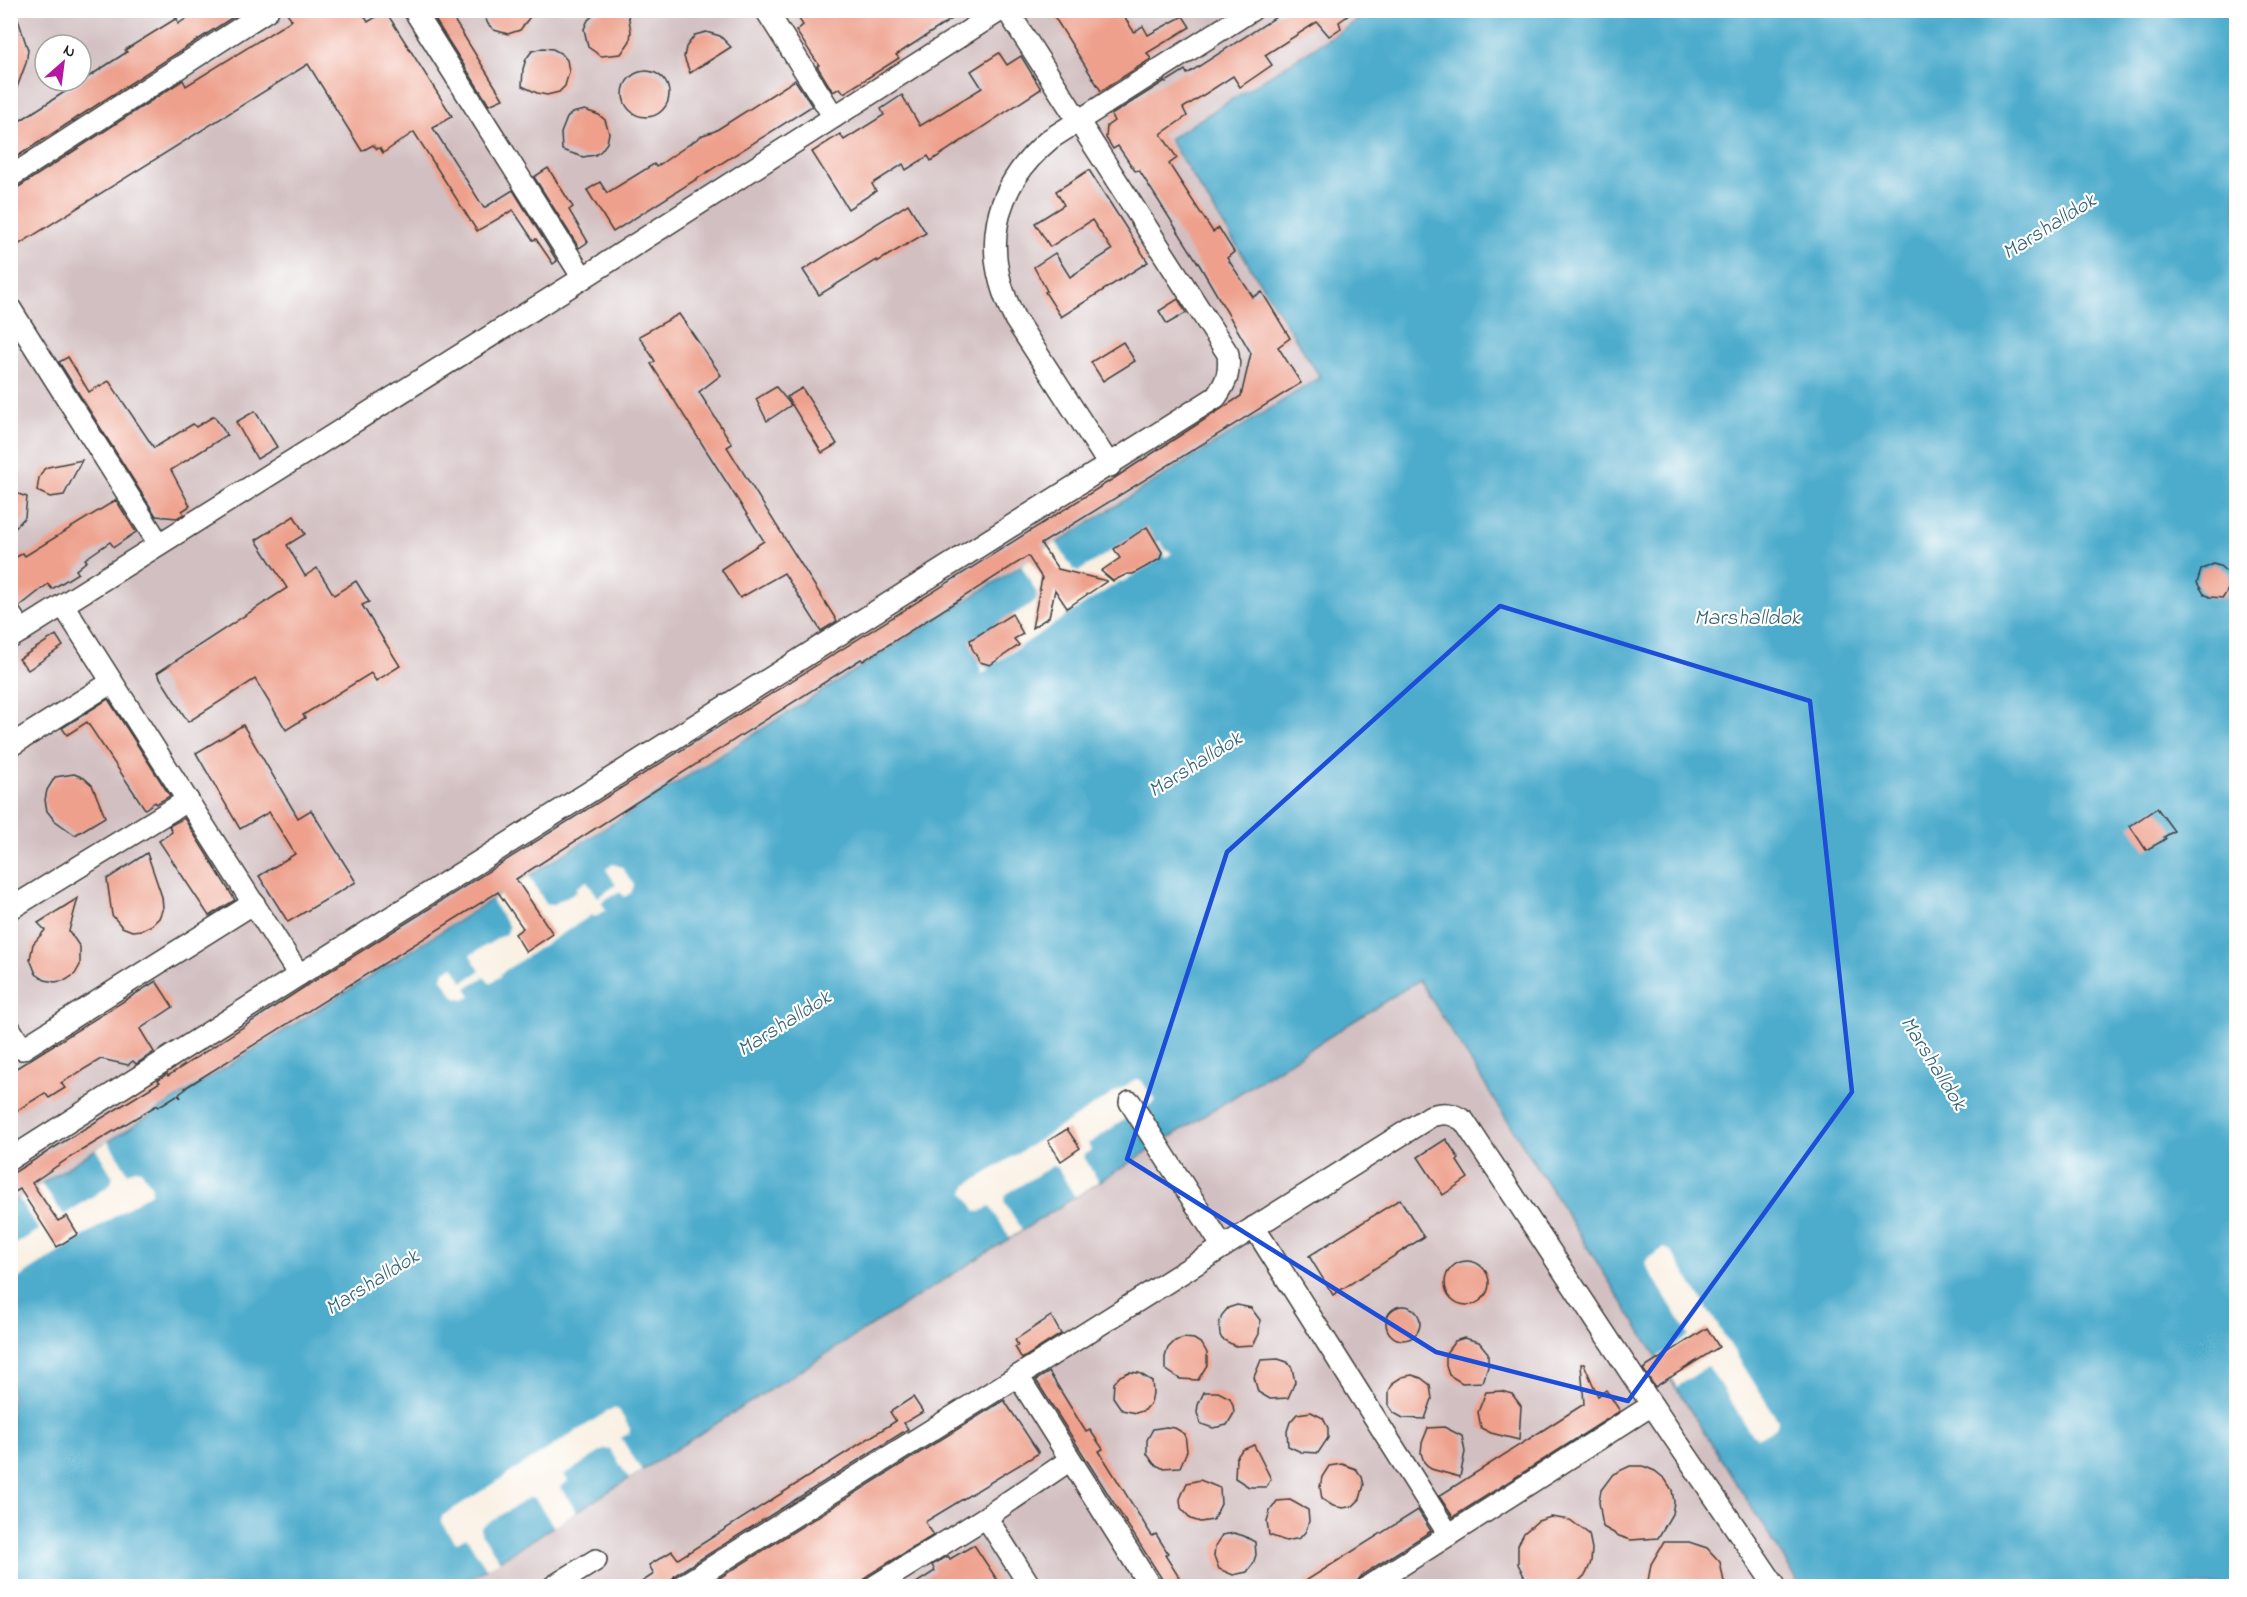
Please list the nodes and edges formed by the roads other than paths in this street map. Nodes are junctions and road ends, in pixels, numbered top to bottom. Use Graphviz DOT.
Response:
graph roads {
  1 [pos="268,10"];
  2 [pos="414,10"];
  3 [pos="766,10"];
  4 [pos="1000,10"];
  5 [pos="1007,10"];
  6 [pos="1252,10"];
  7 [pos="834,117"];
  8 [pos="1079,121"];
  9 [pos="10,177"];
  10 [pos="583,278"];
  11 [pos="10,308"];
  12 [pos="1110,466"];
  13 [pos="159,544"];
  14 [pos="63,605"];
  15 [pos="14,628"];
  16 [pos="112,682"];
  17 [pos="10,746"];
  18 [pos="188,800"];
  19 [pos="254,903"];
  20 [pos="10,909"];
  21 [pos="299,975"];
  22 [pos="10,1029"];
  23 [pos="1130,1102"];
  24 [pos="10,1159"];
  25 [pos="1254,1227"];
  26 [pos="1223,1246"];
  27 [pos="1018,1376"];
  28 [pos="1652,1406"];
  29 [pos="1070,1460"];
  30 [pos="986,1517"];
  31 [pos="1449,1535"];
  32 [pos="596,1560"];
  33 [pos="879,1585"];
  34 [pos="554,1587"];
  35 [pos="682,1587"];
  36 [pos="1030,1587"];
  37 [pos="1150,1587"];
  38 [pos="1369,1587"];
  39 [pos="1775,1587"];
  1 -- 9 [label="lane"];
  2 -- 10 [label="lane"];
  3 -- 7 [label="lane"];
  4 -- 7 [label="lane"];
  5 -- 8 [label="lane"];
  6 -- 8 [label="lane"];
  7 -- 10 [label="lane"];
  8 -- 12 [label="lane"];
  8 -- 12 [label="lane"];
  10 -- 13 [label="lane"];
  11 -- 13 [label="lane"];
  12 -- 21 [label="lane"];
  13 -- 14 [label="lane"];
  14 -- 15 [label="lane"];
  14 -- 16 [label="lane"];
  16 -- 17 [label="lane"];
  16 -- 18 [label="lane"];
  18 -- 19 [label="lane"];
  18 -- 20 [label="lane"];
  19 -- 21 [label="lane"];
  19 -- 22 [label="lane"];
  21 -- 24 [label="lane"];
  23 -- 26 [label="lane"];
  25 -- 26 [label="lane"];
  25 -- 28 [label="lane"];
  25 -- 31 [label="lane"];
  26 -- 27 [label="lane"];
  27 -- 29 [label="lane"];
  27 -- 35 [label="lane"];
  28 -- 31 [label="lane"];
  28 -- 39 [label="lane"];
  29 -- 30 [label="lane"];
  29 -- 37 [label="lane"];
  30 -- 33 [label="lane"];
  30 -- 36 [label="lane"];
  31 -- 38 [label="lane"];
  32 -- 34 [label="lane"];
}
